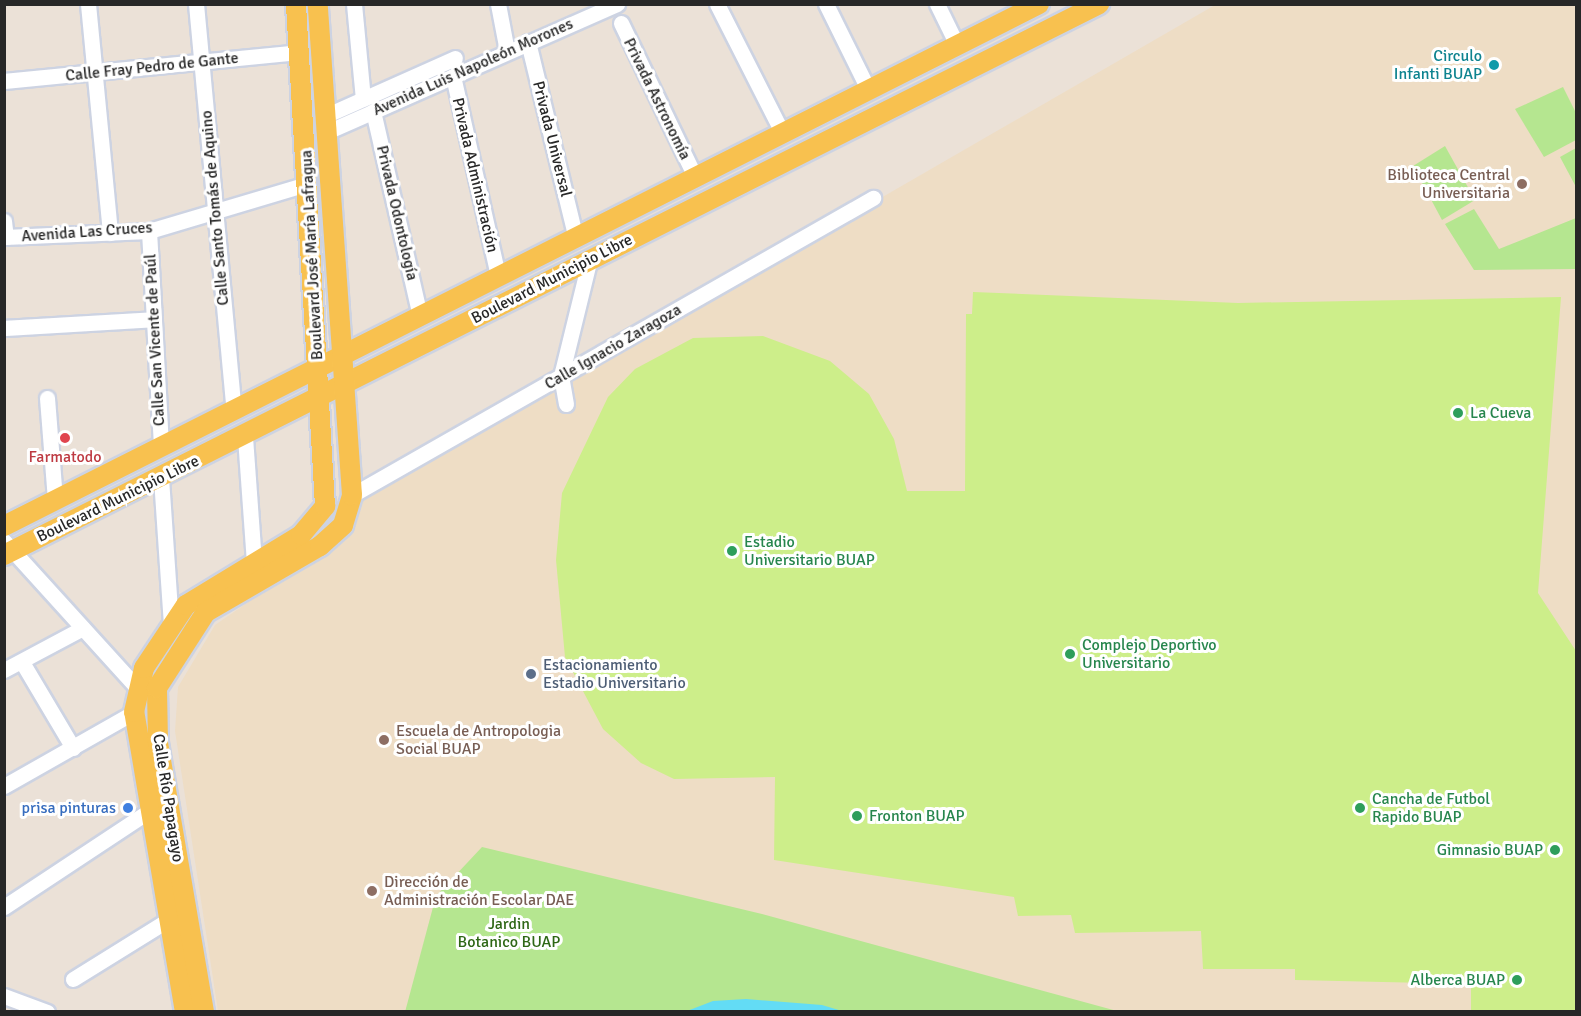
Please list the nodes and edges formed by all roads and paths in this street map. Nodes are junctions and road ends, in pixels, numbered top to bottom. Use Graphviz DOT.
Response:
graph roads {
  1 [pos="88,4"];
  2 [pos="196,4"];
  3 [pos="296,4"];
  4 [pos="318,4"];
  5 [pos="354,4"];
  6 [pos="498,4"];
  7 [pos="616,4"];
  8 [pos="717,4"];
  9 [pos="826,4"];
  10 [pos="937,4"];
  11 [pos="1038,4"];
  12 [pos="1099,4"];
  13 [pos="588,11"];
  14 [pos="621,23"];
  15 [pos="528,42"];
  16 [pos="957,45"];
  17 [pos="507,51"];
  18 [pos="299,52"];
  19 [pos="455,58"];
  20 [pos="202,62"];
  21 [pos="94,72"];
  22 [pos="453,76"];
  23 [pos="4,81"];
  24 [pos="868,89"];
  25 [pos="363,99"];
  26 [pos="373,111"];
  27 [pos="328,123"];
  28 [pos="782,132"];
  29 [pos="694,176"];
  30 [pos="307,184"];
  31 [pos="873,198"];
  32 [pos="216,211"];
  33 [pos="4,221"];
  34 [pos="149,231"];
  35 [pos="110,233"];
  36 [pos="575,235"];
  37 [pos="5,237"];
  38 [pos="590,258"];
  39 [pos="498,275"];
  40 [pos="420,316"];
  41 [pos="154,319"];
  42 [pos="4,328"];
  43 [pos="343,356"];
  44 [pos="318,368"];
  45 [pos="561,376"];
  46 [pos="345,387"];
  47 [pos="47,398"];
  48 [pos="320,400"];
  49 [pos="566,404"];
  50 [pos="234,411"];
  51 [pos="245,437"];
  52 [pos="161,448"];
  53 [pos="161,478"];
  54 [pos="352,495"];
  55 [pos="55,500"];
  56 [pos="325,506"];
  57 [pos="4,526"];
  58 [pos="7,549"];
  59 [pos="254,563"];
  60 [pos="171,624"];
  61 [pos="83,628"];
  62 [pos="22,662"];
  63 [pos="4,670"];
  64 [pos="139,690"];
  65 [pos="134,712"];
  66 [pos="73,748"];
  67 [pos="4,786"];
  68 [pos="149,811"];
  69 [pos="4,907"];
  70 [pos="168,920"];
  71 [pos="73,979"];
  72 [pos="5,997"];
  73 [pos="47,1011"];
  74 [pos="185,1011"];
  75 [pos="204,1011"];
  1 -- 21 [label="street"];
  2 -- 20 [label="street, Calle Santo Tomás de Aquino"];
  3 -- 18 [label="main road, Boulevard José María Lafragua"];
  4 -- 27 [label="main road, Boulevard José María Lafragua"];
  5 -- 25 [label="street"];
  6 -- 17 [label="street"];
  7 -- 13 [label="street, Avenida Luis Napoleón Morones"];
  8 -- 28 [label="street"];
  9 -- 24 [label="street"];
  10 -- 16 [label="street"];
  11 -- 16 [label="main road, Boulevard Municipio Libre"];
  12 -- 38 [label="main road, Boulevard Municipio Libre"];
  13 -- 15 [label="street, Avenida Luis Napoleón Morones"];
  14 -- 29 [label="street, Privada Astronomía"];
  15 -- 17 [label="street, Avenida Luis Napoleón Morones"];
  15 -- 36 [label="street, Privada Universal"];
  16 -- 24 [label="main road, Boulevard Municipio Libre"];
  17 -- 22 [label="street, Avenida Luis Napoleón Morones"];
  18 -- 20 [label="street, Calle Fray Pedro de Gante"];
  18 -- 30 [label="main road, Boulevard José María Lafragua"];
  19 -- 25 [label="street"];
  20 -- 21 [label="street, Calle Fray Pedro de Gante"];
  20 -- 32 [label="street, Calle Santo Tomás de Aquino"];
  21 -- 23 [label="street, Calle Fray Pedro de Gante"];
  21 -- 35 [label="street"];
  22 -- 26 [label="street, Avenida Luis Napoleón Morones"];
  22 -- 39 [label="street, Privada Administración"];
  24 -- 28 [label="main road, Boulevard Municipio Libre"];
  25 -- 27 [label="street"];
  26 -- 27 [label="street, Avenida Luis Napoleón Morones"];
  26 -- 40 [label="street, Privada Odontología"];
  27 -- 43 [label="main road, Boulevard José María Lafragua"];
  28 -- 29 [label="main road, Boulevard Municipio Libre"];
  29 -- 36 [label="main road, Boulevard Municipio Libre"];
  30 -- 32 [label="street, Avenida Las Cruces"];
  30 -- 44 [label="main road, Boulevard José María Lafragua"];
  31 -- 45 [label="street, Calle Ignacio Zaragoza"];
  32 -- 34 [label="street, Avenida Las Cruces"];
  32 -- 50 [label="street, Calle Santo Tomás de Aquino"];
  33 -- 37 [label="street"];
  34 -- 35 [label="street, Avenida Las Cruces"];
  34 -- 41 [label="street, Calle San Vicente de Paúl"];
  35 -- 37 [label="street, Avenida Las Cruces"];
  36 -- 39 [label="main road, Boulevard Municipio Libre"];
  38 -- 45 [label="street"];
  38 -- 46 [label="main road, Boulevard Municipio Libre"];
  39 -- 40 [label="main road, Boulevard Municipio Libre"];
  40 -- 43 [label="main road, Boulevard Municipio Libre"];
  41 -- 42 [label="street"];
  41 -- 52 [label="street, Calle San Vicente de Paúl"];
  43 -- 44 [label="main road, Boulevard Municipio Libre"];
  43 -- 46 [label="main road, Boulevard José María Lafragua"];
  44 -- 48 [label="main road, Boulevard José María Lafragua"];
  44 -- 50 [label="main road, Boulevard Municipio Libre"];
  45 -- 49 [label="street"];
  45 -- 54 [label="street, Calle Ignacio Zaragoza"];
  46 -- 48 [label="main road, Boulevard Municipio Libre"];
  46 -- 54 [label="main road, Boulevard José María Lafragua"];
  47 -- 55 [label="street"];
  48 -- 51 [label="main road, Boulevard Municipio Libre"];
  48 -- 56 [label="main road, Boulevard José María Lafragua"];
  50 -- 52 [label="main road, Boulevard Municipio Libre"];
  51 -- 53 [label="main road, Boulevard Municipio Libre"];
  51 -- 59 [label="street"];
  52 -- 55 [label="main road, Boulevard Municipio Libre"];
  53 -- 58 [label="main road, Boulevard Municipio Libre"];
  53 -- 60 [label="street"];
  54 -- 75 [label="main road, Calle Río Papagayo"];
  55 -- 57 [label="main road, Boulevard Municipio Libre"];
  56 -- 59 [label="main road, Calle Río Papagayo"];
  58 -- 61 [label="street"];
  59 -- 60 [label="main road, Calle Río Papagayo"];
  60 -- 64 [label="main road, Calle Río Papagayo"];
  61 -- 62 [label="street"];
  61 -- 64 [label="street"];
  62 -- 63 [label="street"];
  62 -- 66 [label="street"];
  64 -- 65 [label="main road, Calle Río Papagayo"];
  65 -- 66 [label="street"];
  65 -- 68 [label="main road, Calle Río Papagayo"];
  66 -- 67 [label="street"];
  68 -- 69 [label="street"];
  68 -- 70 [label="main road, Calle Río Papagayo"];
  70 -- 71 [label="street"];
  70 -- 74 [label="main road, Calle Río Papagayo"];
  72 -- 73 [label="street"];
}
